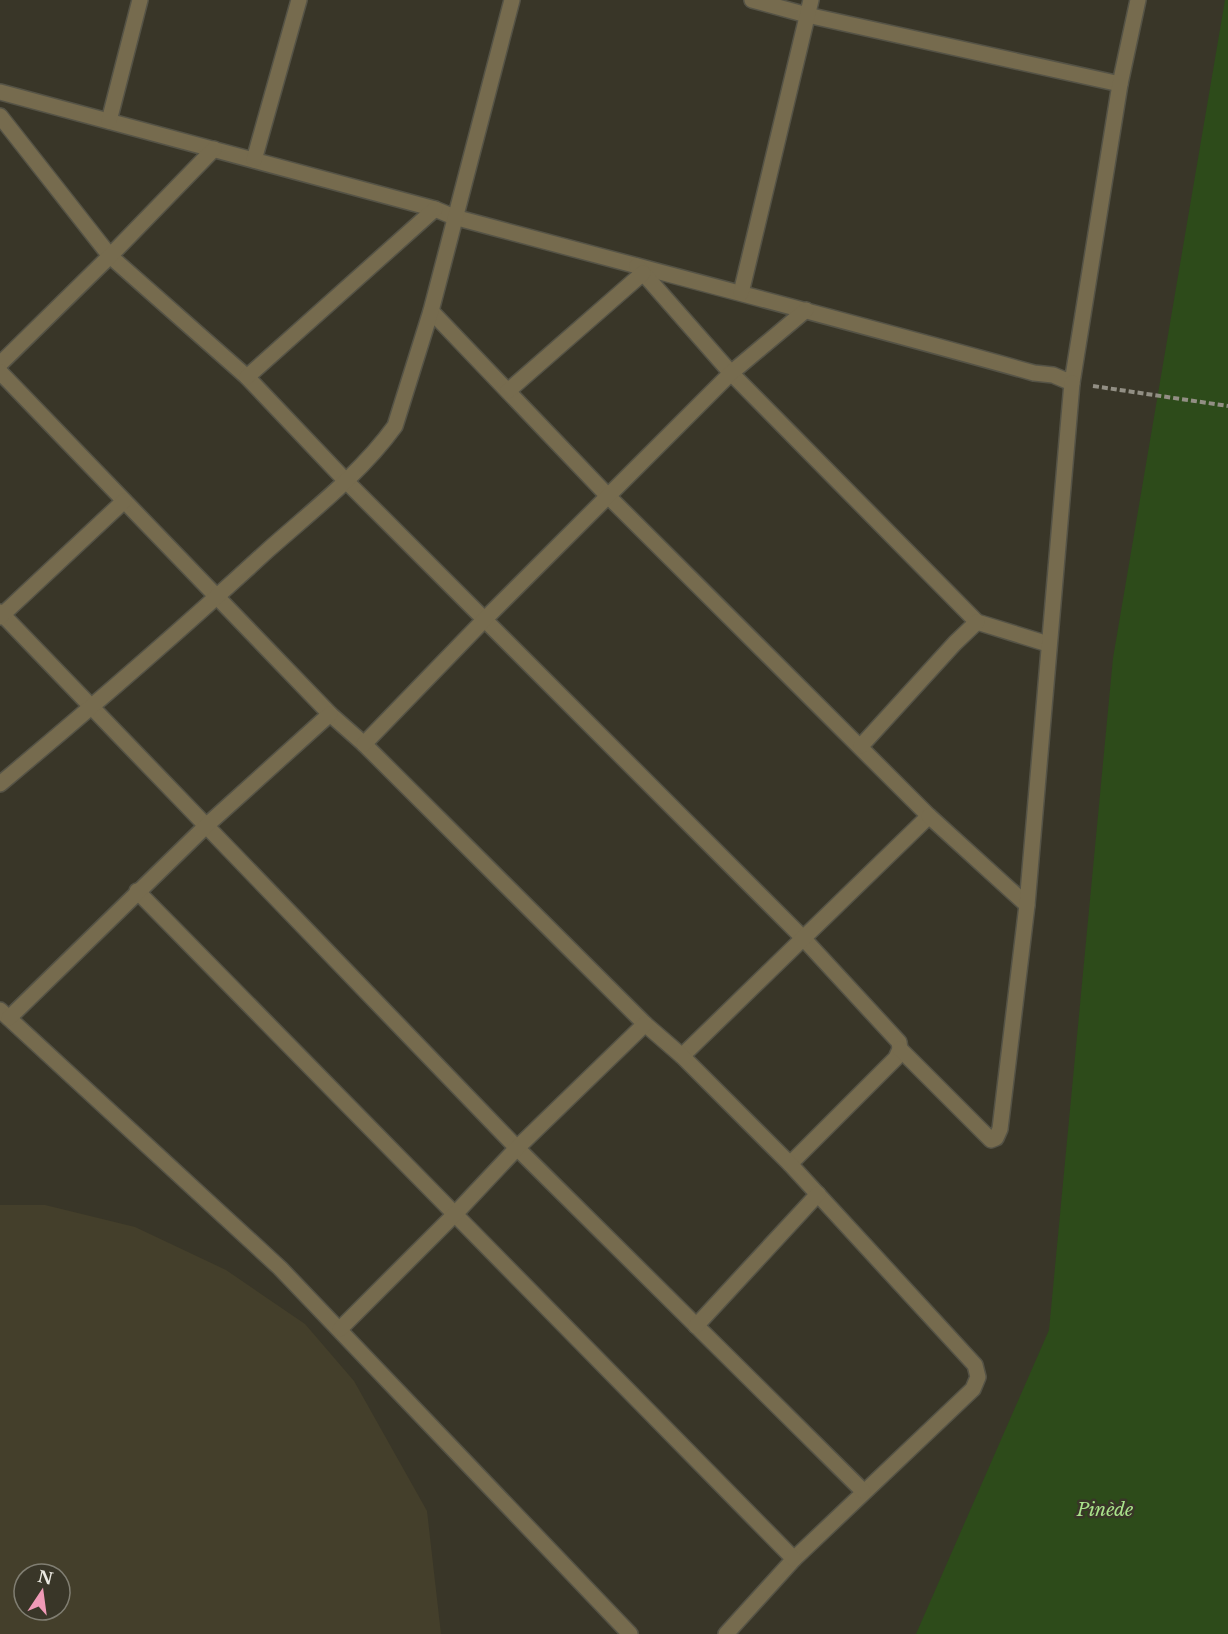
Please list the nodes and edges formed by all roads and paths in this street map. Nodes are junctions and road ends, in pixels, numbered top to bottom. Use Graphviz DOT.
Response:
graph roads {
  1 [pos="140,0"];
  2 [pos="299,0"];
  3 [pos="512,0"];
  4 [pos="752,0"];
  5 [pos="1138,0"];
  6 [pos="809,7"];
  7 [pos="1120,84"];
  8 [pos="0,92"];
  9 [pos="0,116"];
  10 [pos="109,121"];
  11 [pos="214,149"];
  12 [pos="255,160"];
  13 [pos="435,209"];
  14 [pos="454,217"];
  15 [pos="110,256"];
  16 [pos="640,270"];
  17 [pos="741,293"];
  18 [pos="806,310"];
  19 [pos="431,311"];
  20 [pos="0,364"];
  21 [pos="0,372"];
  22 [pos="731,373"];
  23 [pos="248,377"];
  24 [pos="1072,383"];
  25 [pos="508,391"];
  26 [pos="1228,406"];
  27 [pos="345,480"];
  28 [pos="608,496"];
  29 [pos="124,501"];
  30 [pos="217,597"];
  31 [pos="1,615"];
  32 [pos="485,619"];
  33 [pos="977,622"];
  34 [pos="1048,644"];
  35 [pos="91,707"];
  36 [pos="330,714"];
  37 [pos="364,744"];
  38 [pos="861,746"];
  39 [pos="0,784"];
  40 [pos="929,816"];
  41 [pos="207,825"];
  42 [pos="137,891"];
  43 [pos="1027,905"];
  44 [pos="803,939"];
  45 [pos="5,1014"];
  46 [pos="645,1024"];
  47 [pos="900,1049"];
  48 [pos="682,1056"];
  49 [pos="517,1148"];
  50 [pos="790,1164"];
  51 [pos="818,1194"];
  52 [pos="455,1214"];
  53 [pos="696,1326"];
  54 [pos="340,1329"];
  55 [pos="863,1491"];
  56 [pos="794,1559"];
  57 [pos="630,1634"];
  58 [pos="726,1634"];
  1 -- 10 [label="street"];
  2 -- 12 [label="street"];
  3 -- 14 [label="street"];
  4 -- 6 [label="street"];
  5 -- 7 [label="street"];
  6 -- 7 [label="street"];
  6 -- 17 [label="street"];
  7 -- 24 [label="street"];
  8 -- 10 [label="street"];
  9 -- 15 [label="street"];
  10 -- 11 [label="street"];
  11 -- 12 [label="street"];
  11 -- 15 [label="street"];
  12 -- 13 [label="street"];
  13 -- 14 [label="street"];
  13 -- 23 [label="street"];
  14 -- 16 [label="street"];
  14 -- 19 [label="street"];
  15 -- 20 [label="street"];
  15 -- 23 [label="street"];
  16 -- 17 [label="street"];
  16 -- 22 [label="street"];
  16 -- 25 [label="street"];
  17 -- 18 [label="street"];
  18 -- 22 [label="street"];
  18 -- 24 [label="street"];
  19 -- 25 [label="street"];
  19 -- 27 [label="street"];
  21 -- 29 [label="street"];
  22 -- 28 [label="street"];
  22 -- 33 [label="street"];
  23 -- 27 [label="street"];
  24 -- 26 [label="path"];
  24 -- 34 [label="street"];
  25 -- 28 [label="street"];
  27 -- 30 [label="street"];
  27 -- 32 [label="street"];
  28 -- 32 [label="street"];
  28 -- 38 [label="street"];
  29 -- 30 [label="street"];
  29 -- 31 [label="street"];
  30 -- 35 [label="street"];
  30 -- 36 [label="street"];
  31 -- 35 [label="street"];
  32 -- 37 [label="street"];
  32 -- 44 [label="street"];
  33 -- 34 [label="street"];
  33 -- 38 [label="street"];
  34 -- 43 [label="street"];
  35 -- 39 [label="street"];
  35 -- 41 [label="street"];
  36 -- 37 [label="street"];
  36 -- 41 [label="street"];
  37 -- 46 [label="street"];
  38 -- 40 [label="street"];
  40 -- 43 [label="street"];
  40 -- 44 [label="street"];
  41 -- 42 [label="street"];
  41 -- 49 [label="street"];
  42 -- 45 [label="street"];
  42 -- 52 [label="street"];
  43 -- 47 [label="street"];
  44 -- 47 [label="street"];
  44 -- 48 [label="street"];
  45 -- 54 [label="street"];
  46 -- 48 [label="street"];
  46 -- 49 [label="street"];
  47 -- 50 [label="street"];
  48 -- 50 [label="street"];
  49 -- 52 [label="street"];
  49 -- 53 [label="street"];
  50 -- 51 [label="street"];
  51 -- 53 [label="street"];
  51 -- 55 [label="street"];
  52 -- 54 [label="street"];
  52 -- 56 [label="street"];
  53 -- 55 [label="street"];
  54 -- 57 [label="street"];
  55 -- 56 [label="street"];
  56 -- 58 [label="street"];
}
